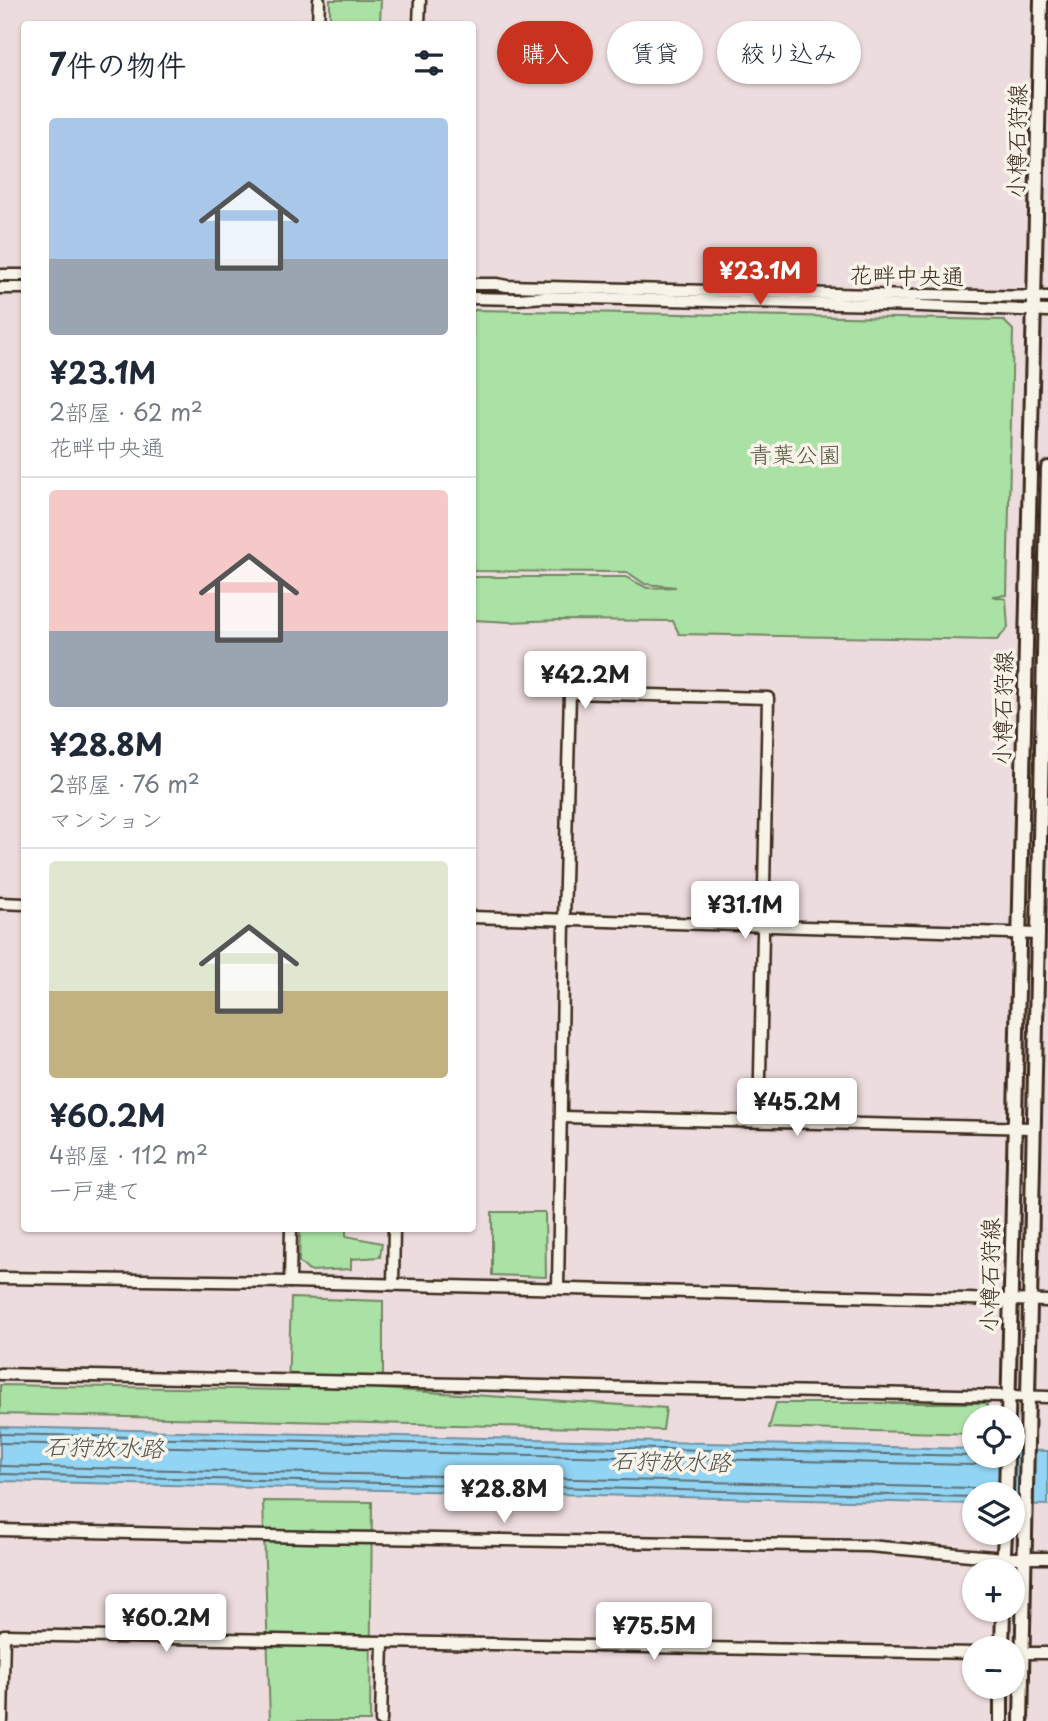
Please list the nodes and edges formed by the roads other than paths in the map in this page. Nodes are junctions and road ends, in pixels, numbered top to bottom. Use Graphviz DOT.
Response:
graph roads {
  1 [pos="319,0"];
  2 [pos="420,0"];
  3 [pos="1041,0"];
  4 [pos="318,21"];
  5 [pos="419,21"];
  6 [pos="0,275"];
  7 [pos="21,275"];
  8 [pos="476,284"];
  9 [pos="0,288"];
  10 [pos="21,288"];
  11 [pos="1034,297"];
  12 [pos="1048,297"];
  13 [pos="476,298"];
  14 [pos="1034,311"];
  15 [pos="1048,311"];
  16 [pos="1048,468"];
  17 [pos="1029,505"];
  18 [pos="1048,506"];
  19 [pos="1026,652"];
  20 [pos="1046,652"];
  21 [pos="0,904"];
  22 [pos="21,904"];
  23 [pos="476,917"];
  24 [pos="564,920"];
  25 [pos="764,926"];
  26 [pos="1019,934"];
  27 [pos="1039,934"];
  28 [pos="562,1117"];
  29 [pos="759,1121"];
  30 [pos="1015,1128"];
  31 [pos="1034,1128"];
  32 [pos="291,1232"];
  33 [pos="394,1232"];
  34 [pos="0,1278"];
  35 [pos="290,1282"];
  36 [pos="393,1284"];
  37 [pos="558,1289"];
  38 [pos="1010,1300"];
  39 [pos="1029,1300"];
  40 [pos="1048,1301"];
  41 [pos="0,1374"];
  42 [pos="1009,1396"];
  43 [pos="1028,1397"];
  44 [pos="1048,1397"];
  45 [pos="1009,1405"];
  46 [pos="0,1530"];
  47 [pos="1048,1558"];
  48 [pos="962,1559"];
  49 [pos="1024,1559"];
  50 [pos="383,1642"];
  51 [pos="962,1653"];
  52 [pos="1025,1653"];
  53 [pos="1048,1653"];
  54 [pos="1001,1699"];
  55 [pos="1020,1699"];
  56 [pos="2,1721"];
  57 [pos="381,1721"];
  58 [pos="1001,1721"];
  59 [pos="1021,1721"];
  1 -- 4 [label="street"];
  2 -- 5 [label="street"];
  3 -- 11 [label="main road, 小樽石狩線"];
  6 -- 7 [label="street"];
  8 -- 11 [label="street, 花畔中央通"];
  9 -- 10 [label="street"];
  11 -- 12 [label="street, 花畔中央通"];
  11 -- 14 [label="main road, 小樽石狩線"];
  13 -- 14 [label="street, 花畔中央通"];
  14 -- 15 [label="street, 花畔中央通"];
  14 -- 17 [label="main road, 小樽石狩線"];
  16 -- 18 [label="main road, 小樽石狩線"];
  17 -- 18 [label="street"];
  17 -- 19 [label="main road, 小樽石狩線"];
  18 -- 20 [label="main road, 小樽石狩線"];
  19 -- 20 [label="street"];
  19 -- 26 [label="main road, 小樽石狩線"];
  20 -- 27 [label="main road, 小樽石狩線"];
  21 -- 22 [label="street"];
  23 -- 24 [label="street"];
  24 -- 25 [label="street"];
  24 -- 25 [label="street"];
  24 -- 28 [label="street"];
  25 -- 26 [label="street"];
  25 -- 29 [label="street"];
  26 -- 27 [label="street"];
  26 -- 30 [label="main road, 小樽石狩線"];
  27 -- 31 [label="main road, 小樽石狩線"];
  28 -- 29 [label="street"];
  28 -- 37 [label="street"];
  29 -- 30 [label="street"];
  30 -- 31 [label="street"];
  30 -- 38 [label="main road, 小樽石狩線"];
  31 -- 39 [label="main road, 小樽石狩線"];
  32 -- 35 [label="street"];
  33 -- 36 [label="street"];
  34 -- 35 [label="street"];
  35 -- 36 [label="street"];
  36 -- 37 [label="street"];
  37 -- 38 [label="street"];
  38 -- 39 [label="street"];
  38 -- 42 [label="main road, 小樽石狩線"];
  39 -- 40 [label="street"];
  39 -- 43 [label="main road, 小樽石狩線"];
  41 -- 42 [label="street"];
  42 -- 43 [label="street"];
  42 -- 45 [label="main road, 小樽石狩線"];
  43 -- 44 [label="street"];
  43 -- 49 [label="main road, 小樽石狩線"];
  46 -- 48 [label="street"];
  47 -- 49 [label="street"];
  50 -- 51 [label="street"];
  50 -- 56 [label="street"];
  50 -- 57 [label="street"];
  52 -- 53 [label="street"];
  54 -- 58 [label="main road"];
  55 -- 59 [label="main road, 小樽石狩線"];
}
